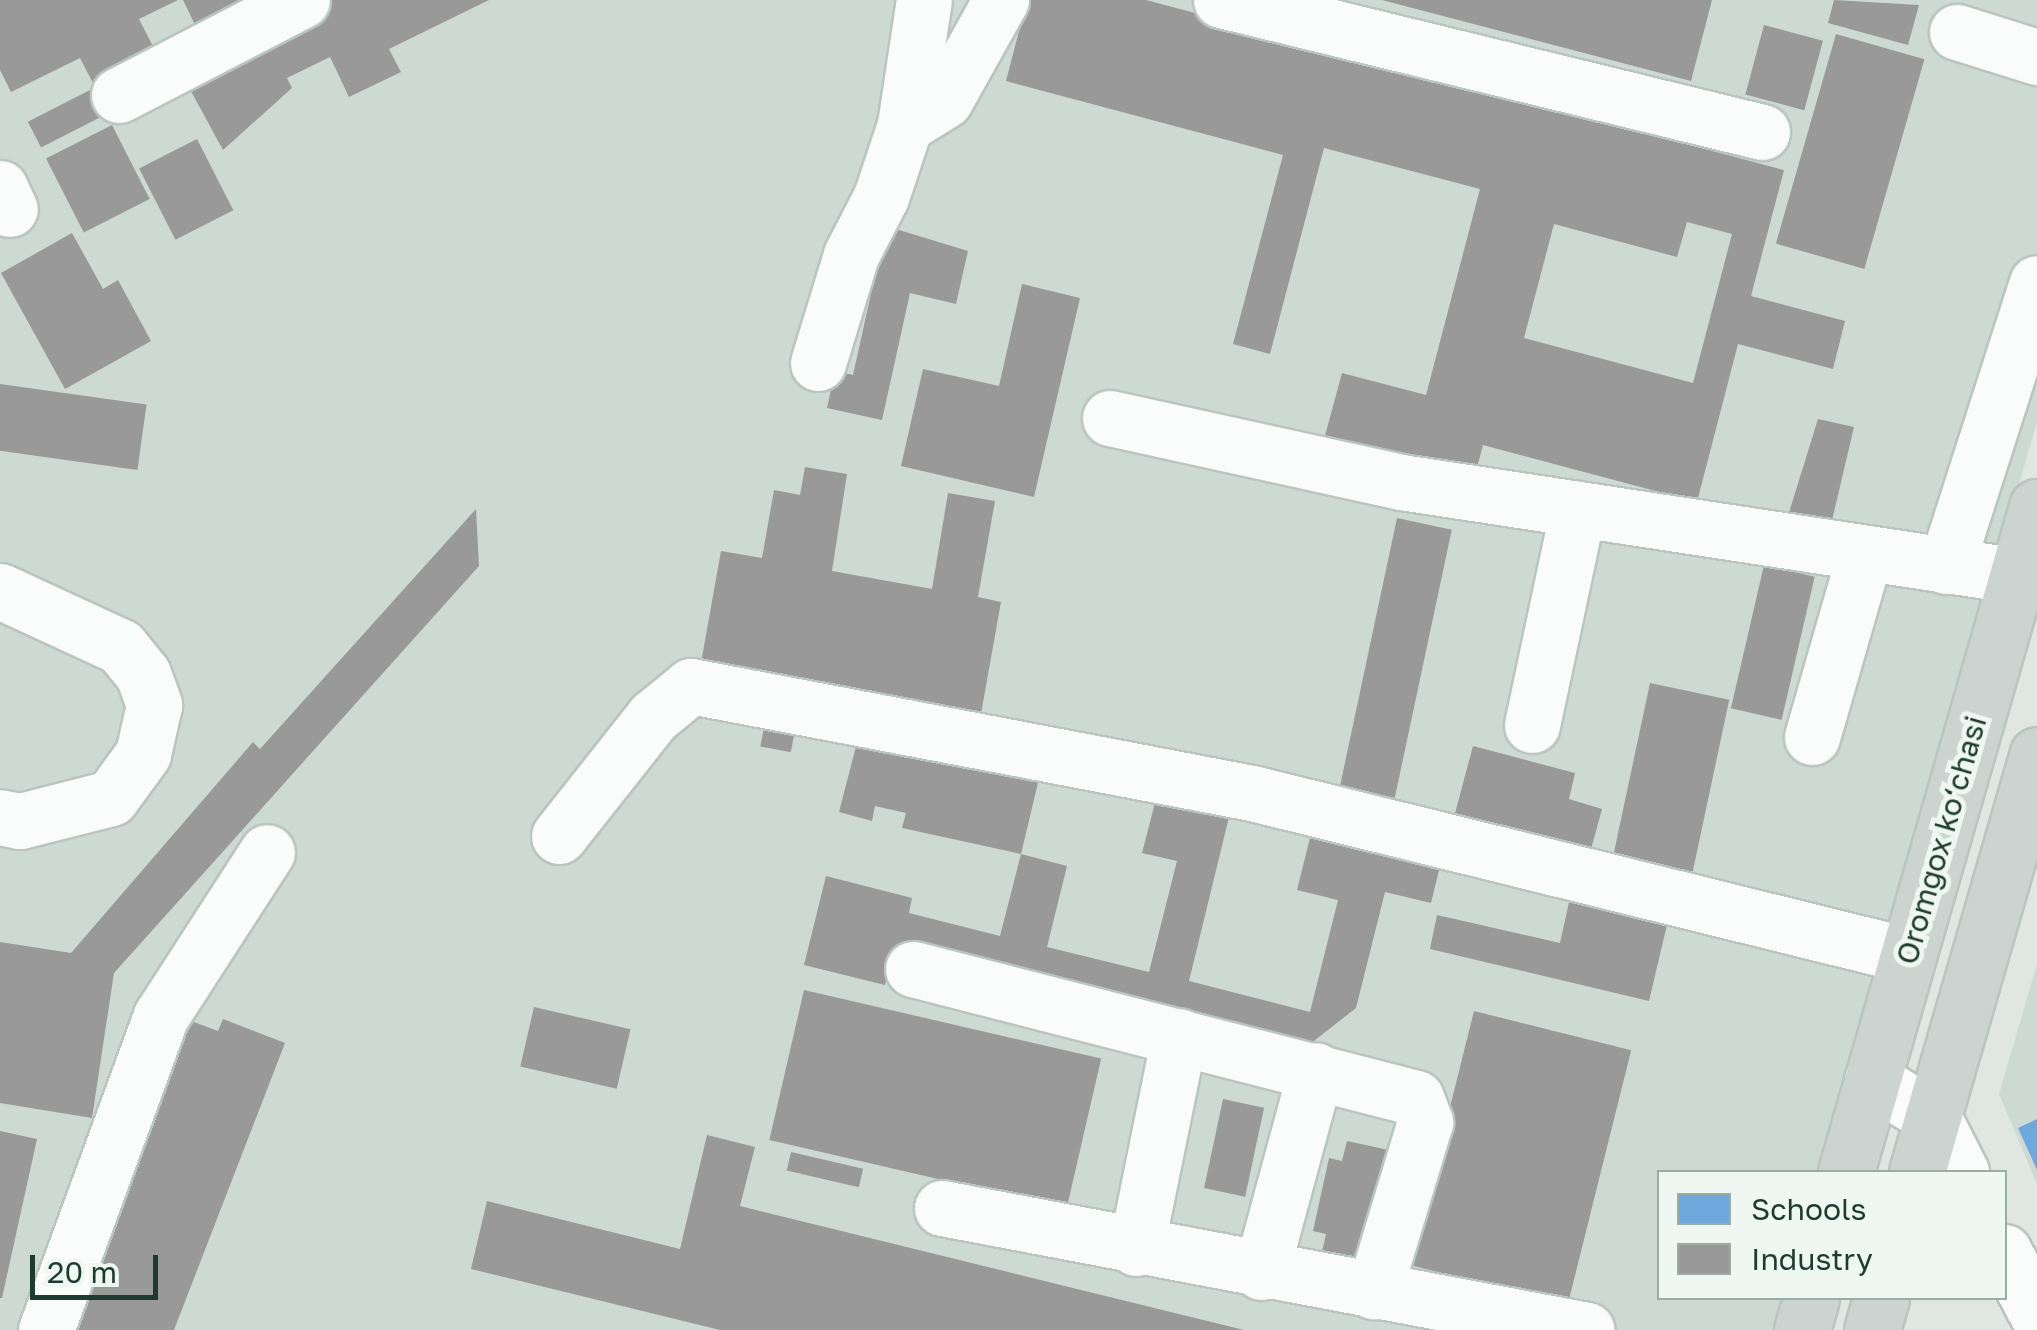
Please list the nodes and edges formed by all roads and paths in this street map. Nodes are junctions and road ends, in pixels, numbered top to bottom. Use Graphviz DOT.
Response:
graph roads {
  1 [pos="302,0"];
  2 [pos="924,0"];
  3 [pos="1000,0"];
  4 [pos="1221,0"];
  5 [pos="1958,32"];
  6 [pos="2037,57"];
  7 [pos="119,95"];
  8 [pos="905,125"];
  9 [pos="1762,132"];
  10 [pos="2037,283"];
  11 [pos="818,363"];
  12 [pos="1110,418"];
  13 [pos="2037,507"];
  14 [pos="1578,510"];
  15 [pos="1864,553"];
  16 [pos="1946,566"];
  17 [pos="2018,576"];
  18 [pos="0,592"];
  19 [pos="1532,725"];
  20 [pos="1812,737"];
  21 [pos="2037,756"];
  22 [pos="0,817"];
  23 [pos="559,836"];
  24 [pos="267,852"];
  25 [pos="1907,955"];
  26 [pos="914,969"];
  27 [pos="1179,1036"];
  28 [pos="1316,1070"];
  29 [pos="1872,1080"];
  30 [pos="1933,1117"];
  31 [pos="1847,1170"];
  32 [pos="1918,1170"];
  33 [pos="1959,1170"];
  34 [pos="942,1208"];
  35 [pos="1136,1248"];
  36 [pos="2007,1258"];
  37 [pos="1260,1272"];
  38 [pos="1374,1291"];
  39 [pos="1810,1300"];
  40 [pos="1880,1300"];
  41 [pos="2037,1314"];
  42 [pos="46,1330"];
  43 [pos="1587,1330"];
  44 [pos="1802,1330"];
  45 [pos="1872,1330"];
  1 -- 7 [label="street"];
  2 -- 8 [label="street"];
  3 -- 8 [label="street"];
  4 -- 9 [label="street"];
  5 -- 6 [label="street"];
  8 -- 11 [label="street"];
  10 -- 16 [label="street"];
  12 -- 14 [label="street"];
  13 -- 17 [label="main road, Oromgox ko‘chasi"];
  14 -- 15 [label="street"];
  14 -- 19 [label="street"];
  15 -- 16 [label="street"];
  15 -- 20 [label="street"];
  16 -- 17 [label="street"];
  17 -- 25 [label="main road, Oromgox ko‘chasi"];
  18 -- 22 [label="street"];
  21 -- 30 [label="main road"];
  23 -- 25 [label="street"];
  24 -- 42 [label="street"];
  25 -- 29 [label="main road, Oromgox ko‘chasi"];
  26 -- 27 [label="street"];
  27 -- 28 [label="street"];
  27 -- 35 [label="street"];
  28 -- 37 [label="street"];
  28 -- 38 [label="street"];
  29 -- 30 [label="street"];
  29 -- 31 [label="main road, Oromgox ko‘chasi"];
  30 -- 32 [label="main road"];
  30 -- 33 [label="street"];
  34 -- 35 [label="street"];
  35 -- 37 [label="street"];
  36 -- 41 [label="street"];
  37 -- 38 [label="street"];
  38 -- 43 [label="street"];
  39 -- 44 [label="main road"];
  40 -- 45 [label="main road"];
}
